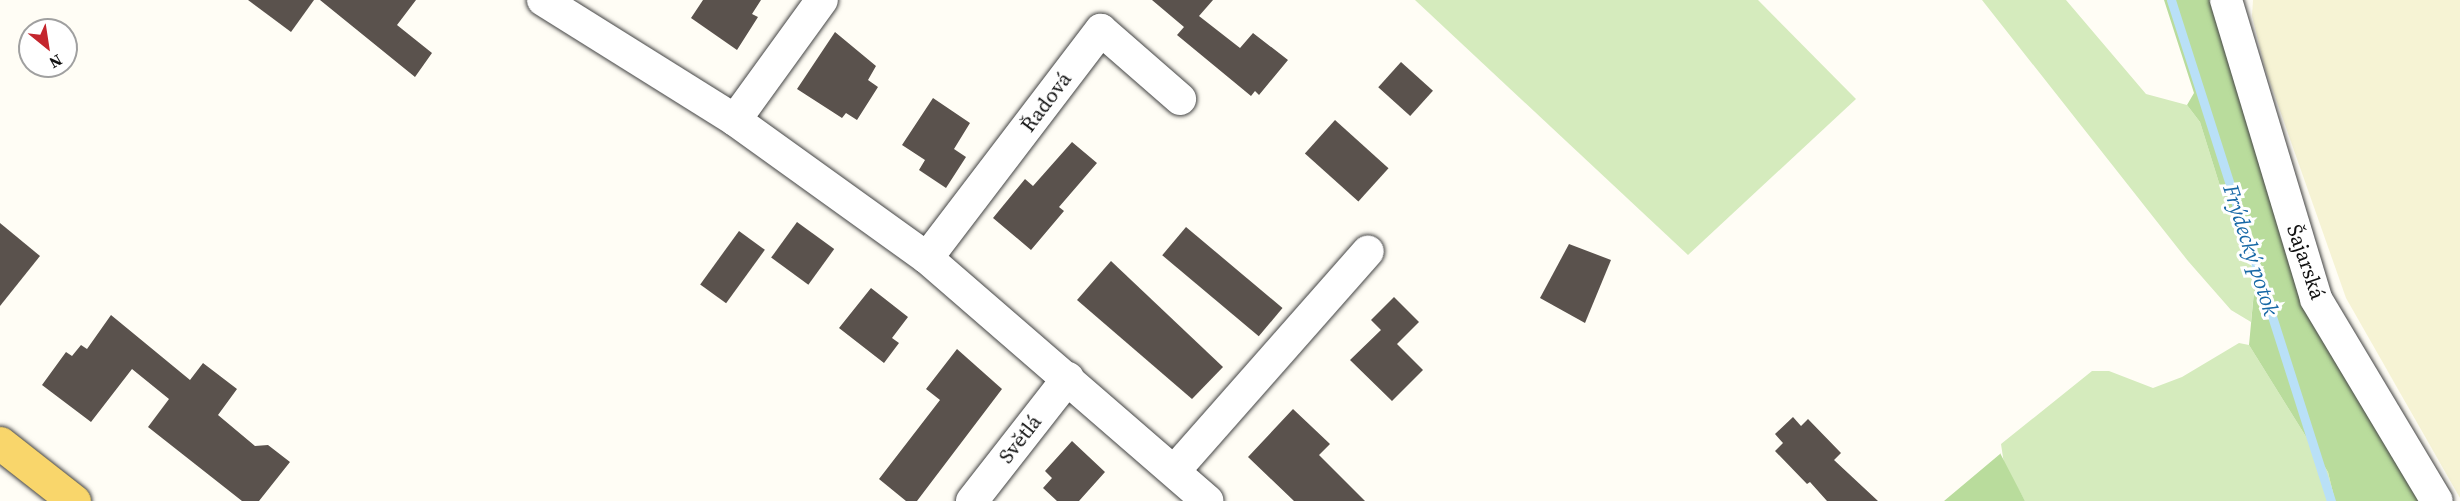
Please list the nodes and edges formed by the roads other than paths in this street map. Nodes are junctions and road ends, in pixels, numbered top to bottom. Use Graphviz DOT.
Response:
graph roads {
  1 [pos="543,0"];
  2 [pos="822,0"];
  3 [pos="2226,0"];
  4 [pos="1180,99"];
  5 [pos="735,120"];
  6 [pos="1368,252"];
  7 [pos="927,258"];
  8 [pos="1068,378"];
  9 [pos="0,443"];
  10 [pos="1176,470"];
  11 [pos="74,501"];
  12 [pos="972,501"];
  13 [pos="1208,501"];
  14 [pos="2437,501"];
  1 -- 5 [label="street"];
  2 -- 5 [label="street"];
  3 -- 14 [label="street, Šajarská"];
  4 -- 7 [label="street, Řadová"];
  5 -- 7 [label="street"];
  6 -- 10 [label="street"];
  7 -- 8 [label="street"];
  8 -- 10 [label="street"];
  8 -- 12 [label="street, Světlá"];
  9 -- 11 [label="main road"];
  10 -- 13 [label="street"];
}
